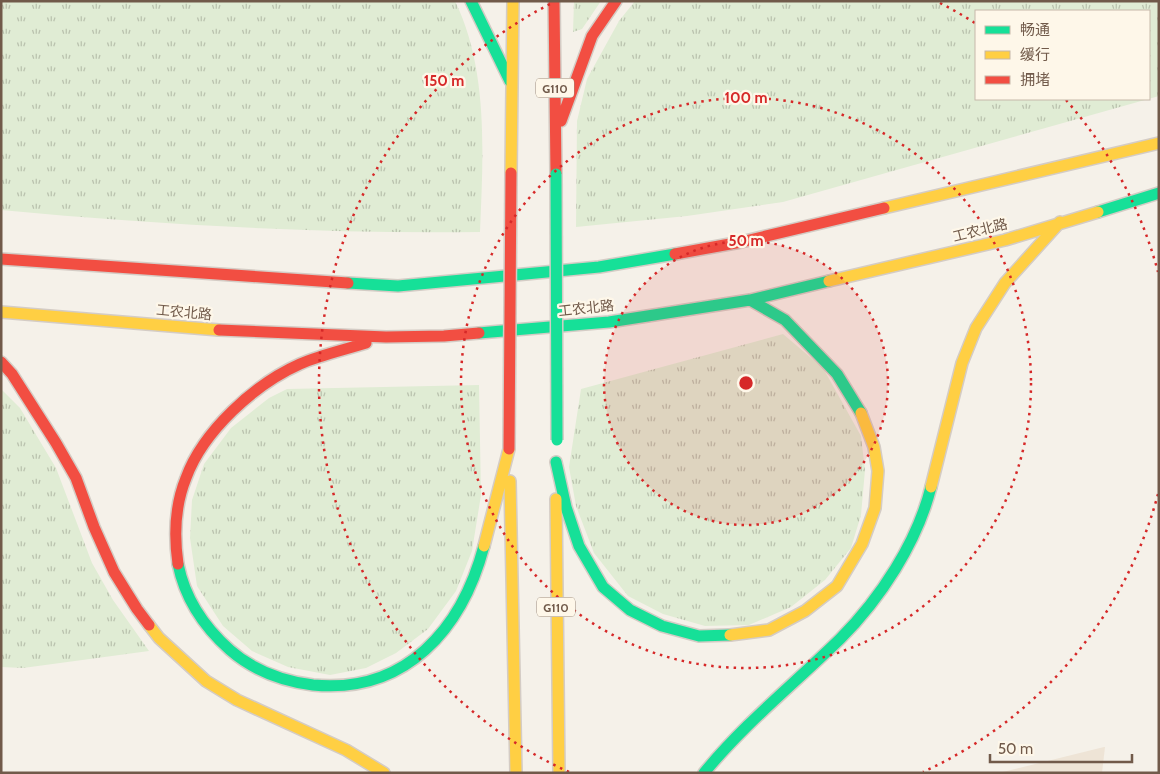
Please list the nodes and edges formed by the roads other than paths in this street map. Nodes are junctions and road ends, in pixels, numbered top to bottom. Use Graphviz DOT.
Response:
graph roads {
  1 [pos="472,1"];
  2 [pos="513,1"];
  3 [pos="554,1"];
  4 [pos="616,1"];
  5 [pos="512,86"];
  6 [pos="1159,130"];
  7 [pos="555,136"];
  8 [pos="1155,144"];
  9 [pos="1159,193"];
  10 [pos="1060,222"];
  11 [pos="1,259"];
  12 [pos="750,300"];
  13 [pos="1,312"];
  14 [pos="386,337"];
  15 [pos="1,362"];
  16 [pos="509,449"];
  17 [pos="556,462"];
  18 [pos="384,773"];
  19 [pos="516,773"];
  20 [pos="558,773"];
  21 [pos="704,773"];
  1 -- 5 [label="highway"];
  2 -- 5 [label="highway"];
  3 -- 7 [label="highway, G110"];
  4 -- 7 [label="highway"];
  5 -- 16 [label="highway, bridge"];
  6 -- 8 [label="highway"];
  7 -- 17 [label="highway, G110, bridge"];
  8 -- 11 [label="highway"];
  9 -- 10 [label="highway, 工农北路"];
  10 -- 12 [label="highway, 工农北路"];
  10 -- 21 [label="highway"];
  12 -- 14 [label="highway, 工农北路"];
  12 -- 17 [label="highway"];
  13 -- 14 [label="highway, 工农北路"];
  14 -- 16 [label="highway"];
  15 -- 18 [label="highway"];
  16 -- 19 [label="highway"];
  17 -- 20 [label="highway, G110"];
}
